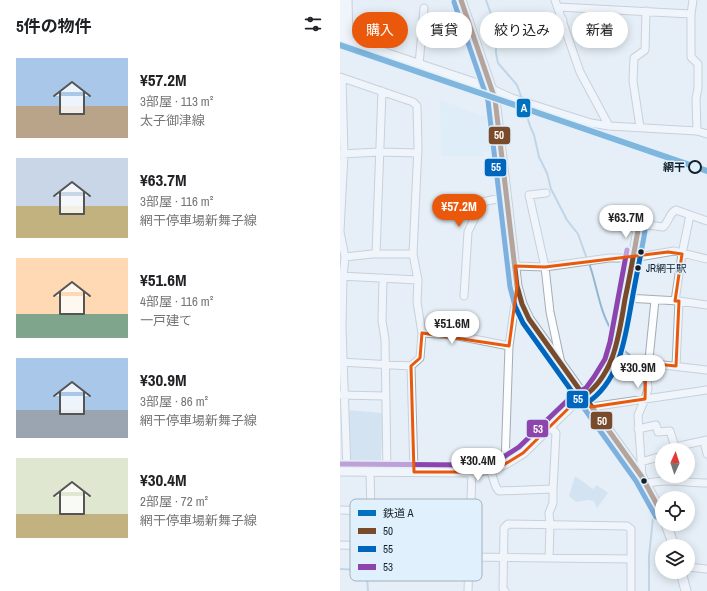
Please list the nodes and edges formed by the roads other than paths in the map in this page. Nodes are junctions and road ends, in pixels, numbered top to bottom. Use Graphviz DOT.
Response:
graph roads {
  1 [pos="342,0"];
  2 [pos="348,0"];
  3 [pos="461,0"];
  4 [pos="693,0"];
  5 [pos="556,3"];
  6 [pos="424,8"];
  7 [pos="646,11"];
  8 [pos="691,14"];
  9 [pos="564,23"];
  10 [pos="344,40"];
  11 [pos="419,65"];
  12 [pos="341,78"];
  13 [pos="492,89"];
  14 [pos="382,91"];
  15 [pos="341,93"];
  16 [pos="342,126"];
  17 [pos="609,126"];
  18 [pos="640,127"];
  19 [pos="697,130"];
  20 [pos="707,134"];
  21 [pos="380,152"];
  22 [pos="418,152"];
  23 [pos="342,154"];
  24 [pos="546,193"];
  25 [pos="341,194"];
  26 [pos="507,198"];
  27 [pos="690,215"];
  28 [pos="707,220"];
  29 [pos="648,225"];
  30 [pos="634,226"];
  31 [pos="340,231"];
  32 [pos="376,254"];
  33 [pos="412,254"];
  34 [pos="682,254"];
  35 [pos="345,257"];
  36 [pos="633,258"];
  37 [pos="707,259"];
  38 [pos="515,266"];
  39 [pos="545,267"];
  40 [pos="341,276"];
  41 [pos="383,278"];
  42 [pos="418,280"];
  43 [pos="517,286"];
  44 [pos="464,296"];
  45 [pos="626,298"];
  46 [pos="655,300"];
  47 [pos="677,301"];
  48 [pos="707,305"];
  49 [pos="341,328"];
  50 [pos="422,333"];
  51 [pos="509,346"];
  52 [pos="612,362"];
  53 [pos="342,363"];
  54 [pos="642,363"];
  55 [pos="384,364"];
  56 [pos="411,366"];
  57 [pos="676,366"];
  58 [pos="562,367"];
  59 [pos="707,370"];
  60 [pos="707,390"];
  61 [pos="342,395"];
  62 [pos="385,396"];
  63 [pos="583,397"];
  64 [pos="642,400"];
  65 [pos="591,407"];
  66 [pos="550,427"];
  67 [pos="638,428"];
  68 [pos="705,440"];
  69 [pos="674,443"];
  70 [pos="694,443"];
  71 [pos="707,454"];
  72 [pos="655,458"];
  73 [pos="640,462"];
  74 [pos="505,464"];
  75 [pos="490,469"];
  76 [pos="344,471"];
  77 [pos="370,472"];
  78 [pos="387,472"];
  79 [pos="414,472"];
  80 [pos="472,472"];
  81 [pos="644,481"];
  82 [pos="707,483"];
  83 [pos="553,489"];
  84 [pos="371,499"];
  85 [pos="471,499"];
  86 [pos="655,501"];
  87 [pos="340,510"];
  88 [pos="350,510"];
  89 [pos="550,525"];
  90 [pos="340,545"];
  91 [pos="350,545"];
  92 [pos="482,556"];
  93 [pos="504,557"];
  94 [pos="549,558"];
  95 [pos="631,559"];
  96 [pos="695,568"];
  97 [pos="707,569"];
  98 [pos="683,579"];
  99 [pos="469,581"];
  100 [pos="468,591"];
  101 [pos="505,591"];
  102 [pos="631,591"];
  103 [pos="686,591"];
  1 -- 10 [label="street"];
  2 -- 10 [label="street"];
  3 -- 13 [label="main road"];
  4 -- 8 [label="street"];
  5 -- 7 [label="street"];
  6 -- 11 [label="street"];
  7 -- 8 [label="street"];
  7 -- 18 [label="street"];
  8 -- 19 [label="street"];
  9 -- 17 [label="street"];
  10 -- 11 [label="main road"];
  11 -- 13 [label="main road"];
  12 -- 14 [label="street"];
  12 -- 15 [label="street"];
  13 -- 17 [label="street"];
  13 -- 26 [label="main road"];
  14 -- 21 [label="street"];
  14 -- 22 [label="street"];
  15 -- 16 [label="street"];
  16 -- 23 [label="street"];
  17 -- 18 [label="street"];
  18 -- 19 [label="street"];
  19 -- 20 [label="street"];
  21 -- 22 [label="street"];
  21 -- 23 [label="street"];
  21 -- 32 [label="street"];
  22 -- 33 [label="street"];
  23 -- 25 [label="street"];
  24 -- 39 [label="street"];
  25 -- 31 [label="street"];
  26 -- 38 [label="main road"];
  26 -- 44 [label="street"];
  27 -- 28 [label="street"];
  27 -- 29 [label="street"];
  27 -- 34 [label="street"];
  29 -- 30 [label="street"];
  29 -- 30 [label="street"];
  30 -- 36 [label="main road"];
  31 -- 35 [label="street"];
  32 -- 33 [label="street"];
  32 -- 35 [label="street"];
  33 -- 42 [label="street"];
  34 -- 36 [label="street"];
  34 -- 37 [label="street"];
  34 -- 47 [label="street"];
  35 -- 40 [label="street"];
  36 -- 39 [label="street"];
  36 -- 45 [label="main road"];
  38 -- 39 [label="street"];
  38 -- 43 [label="main road"];
  39 -- 58 [label="street"];
  40 -- 41 [label="street"];
  40 -- 49 [label="street"];
  41 -- 42 [label="street"];
  41 -- 55 [label="street"];
  42 -- 50 [label="street"];
  43 -- 51 [label="street"];
  43 -- 58 [label="main road"];
  45 -- 46 [label="street"];
  45 -- 52 [label="main road"];
  46 -- 47 [label="street"];
  46 -- 54 [label="street"];
  47 -- 48 [label="street"];
  47 -- 57 [label="street"];
  49 -- 53 [label="street"];
  50 -- 51 [label="street"];
  50 -- 56 [label="street"];
  51 -- 74 [label="street"];
  52 -- 54 [label="street"];
  52 -- 63 [label="main road"];
  53 -- 55 [label="street"];
  53 -- 61 [label="street"];
  54 -- 57 [label="street"];
  54 -- 64 [label="street"];
  55 -- 56 [label="street"];
  55 -- 62 [label="street"];
  56 -- 79 [label="street"];
  57 -- 59 [label="street"];
  58 -- 63 [label="main road"];
  60 -- 64 [label="street"];
  61 -- 62 [label="street"];
  61 -- 76 [label="street"];
  62 -- 78 [label="street"];
  63 -- 65 [label="main road"];
  63 -- 66 [label="main road"];
  64 -- 65 [label="street"];
  64 -- 67 [label="street"];
  65 -- 81 [label="main road"];
  66 -- 74 [label="main road"];
  66 -- 83 [label="street"];
  67 -- 69 [label="street"];
  67 -- 73 [label="street"];
  68 -- 70 [label="street"];
  68 -- 71 [label="street"];
  72 -- 73 [label="street"];
  73 -- 81 [label="street"];
  74 -- 75 [label="main road"];
  75 -- 80 [label="main road"];
  75 -- 83 [label="street"];
  76 -- 77 [label="main road"];
  77 -- 78 [label="main road"];
  77 -- 84 [label="street"];
  78 -- 79 [label="main road"];
  79 -- 80 [label="main road"];
  80 -- 85 [label="street"];
  81 -- 82 [label="street"];
  81 -- 86 [label="main road"];
  83 -- 89 [label="street"];
  87 -- 88 [label="street"];
  89 -- 93 [label="street"];
  89 -- 94 [label="street"];
  89 -- 95 [label="street"];
  90 -- 91 [label="street"];
  92 -- 93 [label="street"];
  93 -- 94 [label="street"];
  93 -- 101 [label="street"];
  94 -- 95 [label="street"];
  95 -- 102 [label="street"];
  96 -- 97 [label="street"];
  98 -- 103 [label="main road"];
  99 -- 100 [label="street"];
}
